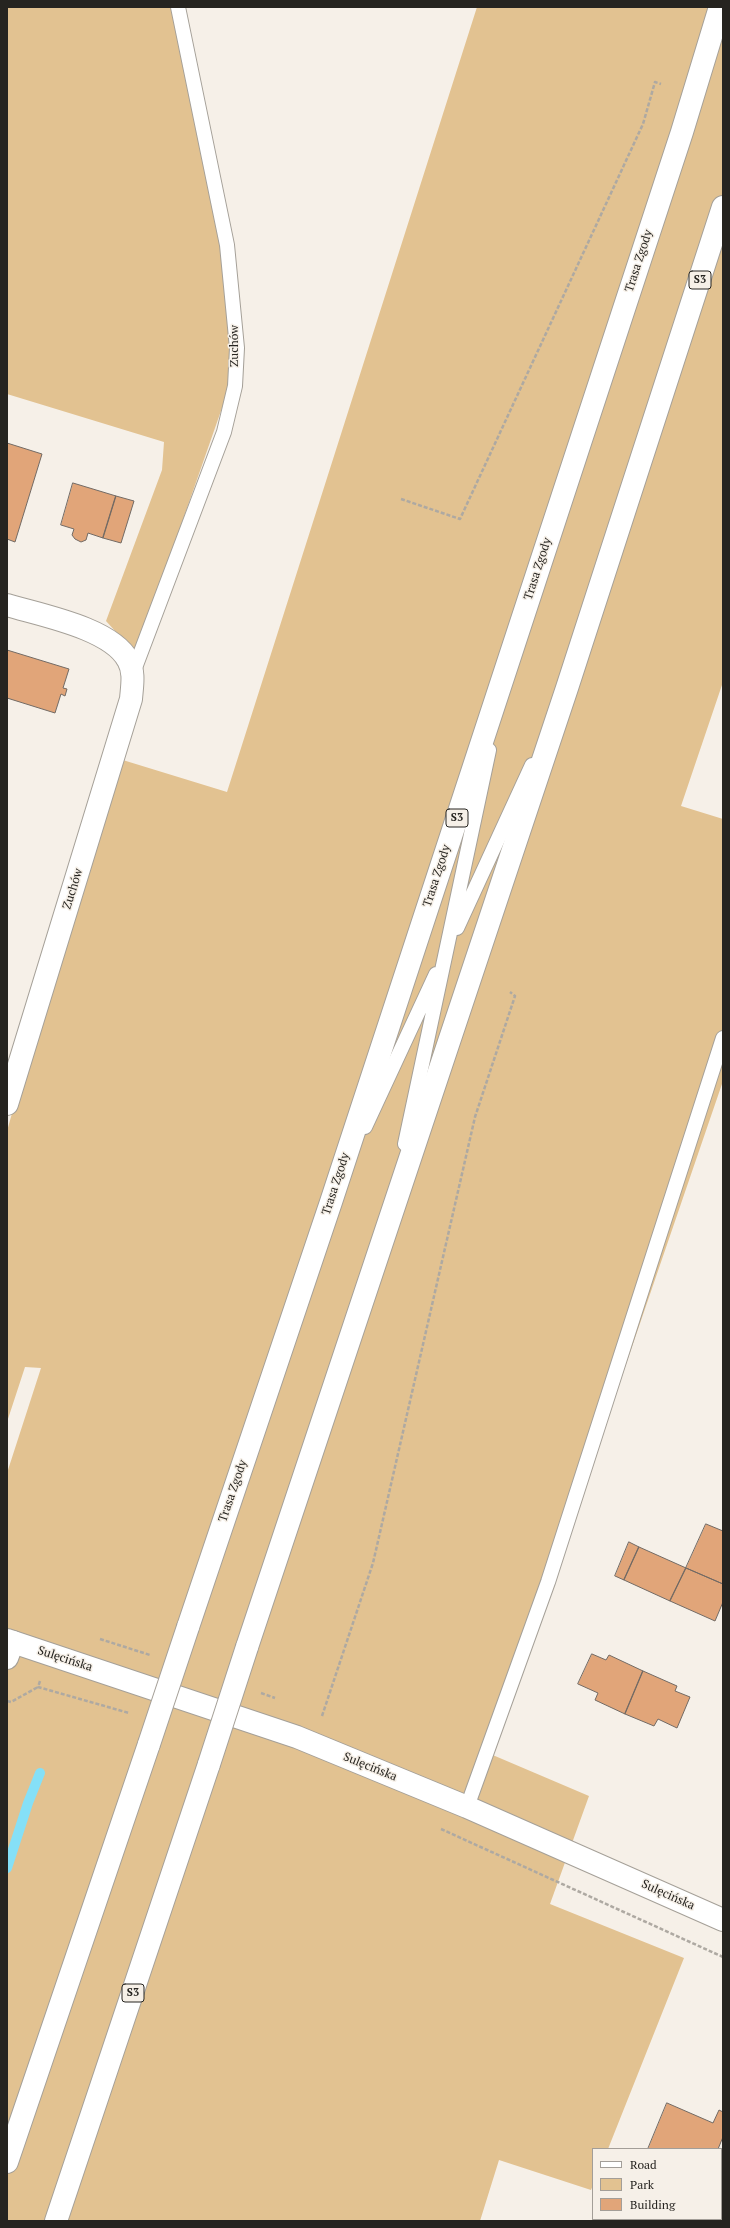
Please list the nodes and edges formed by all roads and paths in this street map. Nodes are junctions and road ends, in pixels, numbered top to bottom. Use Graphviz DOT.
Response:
graph roads {
  1 [pos="178,7"];
  2 [pos="720,7"];
  3 [pos="661,84"];
  4 [pos="723,207"];
  5 [pos="401,499"];
  6 [pos="7,605"];
  7 [pos="507,665"];
  8 [pos="133,673"];
  9 [pos="567,688"];
  10 [pos="446,950"];
  11 [pos="510,992"];
  12 [pos="723,1038"];
  13 [pos="7,1104"];
  14 [pos="331,1202"];
  15 [pos="389,1223"];
  16 [pos="9,1647"];
  17 [pos="46,1653"];
  18 [pos="38,1687"];
  19 [pos="7,1701"];
  20 [pos="134,1715"];
  21 [pos="322,1716"];
  22 [pos="467,1807"];
  23 [pos="438,1828"];
  24 [pos="723,1920"];
  25 [pos="723,1957"];
  26 [pos="7,2162"];
  27 [pos="56,2221"];
  1 -- 8 [label="lane, Zuchów"];
  2 -- 7 [label="main road, Trasa Zgody / S3"];
  3 -- 5 [label="path"];
  4 -- 9 [label="main road, S3"];
  6 -- 8 [label="main road, Zuchów"];
  7 -- 10 [label="lane"];
  7 -- 14 [label="main road, Trasa Zgody / S3"];
  8 -- 13 [label="main road, Zuchów"];
  9 -- 10 [label="lane"];
  9 -- 15 [label="main road, S3"];
  10 -- 14 [label="lane"];
  10 -- 15 [label="lane"];
  11 -- 21 [label="path"];
  12 -- 22 [label="lane"];
  14 -- 26 [label="main road, Trasa Zgody / S3, bridge"];
  15 -- 27 [label="main road, S3, bridge"];
  16 -- 17 [label="main road, Sulęcińska"];
  17 -- 18 [label="path"];
  17 -- 22 [label="main road, Sulęcińska"];
  18 -- 19 [label="path"];
  18 -- 20 [label="path"];
  22 -- 24 [label="main road, Sulęcińska"];
  23 -- 25 [label="path"];
}
